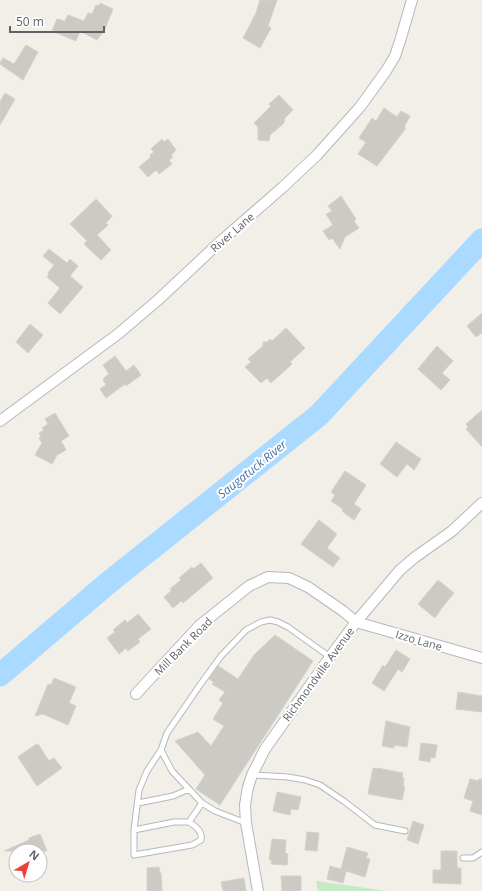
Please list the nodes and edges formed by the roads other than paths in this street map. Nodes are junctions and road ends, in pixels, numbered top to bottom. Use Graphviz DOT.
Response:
graph roads {
  1 [pos="412,0"];
  2 [pos="0,421"];
  3 [pos="482,503"];
  4 [pos="356,622"];
  5 [pos="330,657"];
  6 [pos="482,658"];
  7 [pos="136,694"];
  8 [pos="161,750"];
  9 [pos="252,775"];
  10 [pos="189,789"];
  11 [pos="138,803"];
  12 [pos="202,803"];
  13 [pos="189,822"];
  14 [pos="246,824"];
  15 [pos="134,830"];
  16 [pos="405,831"];
  17 [pos="482,852"];
  18 [pos="463,858"];
  19 [pos="258,891"];
  1 -- 2 [label="street, River Lane"];
  3 -- 4 [label="street, Richmondville Avenue"];
  4 -- 5 [label="street, Richmondville Avenue"];
  4 -- 6 [label="street, Izzo Lane"];
  4 -- 7 [label="street, Mill Bank Road"];
  5 -- 8 [label="lane"];
  5 -- 9 [label="street, Richmondville Avenue"];
  8 -- 10 [label="lane"];
  8 -- 11 [label="lane"];
  9 -- 14 [label="street, Richmondville Avenue"];
  9 -- 16 [label="lane"];
  10 -- 11 [label="lane"];
  10 -- 12 [label="lane"];
  11 -- 15 [label="lane"];
  12 -- 13 [label="lane"];
  12 -- 14 [label="lane"];
  13 -- 15 [label="lane"];
  13 -- 15 [label="lane"];
  14 -- 19 [label="street, Richmondville Avenue"];
  17 -- 18 [label="lane"];
}
